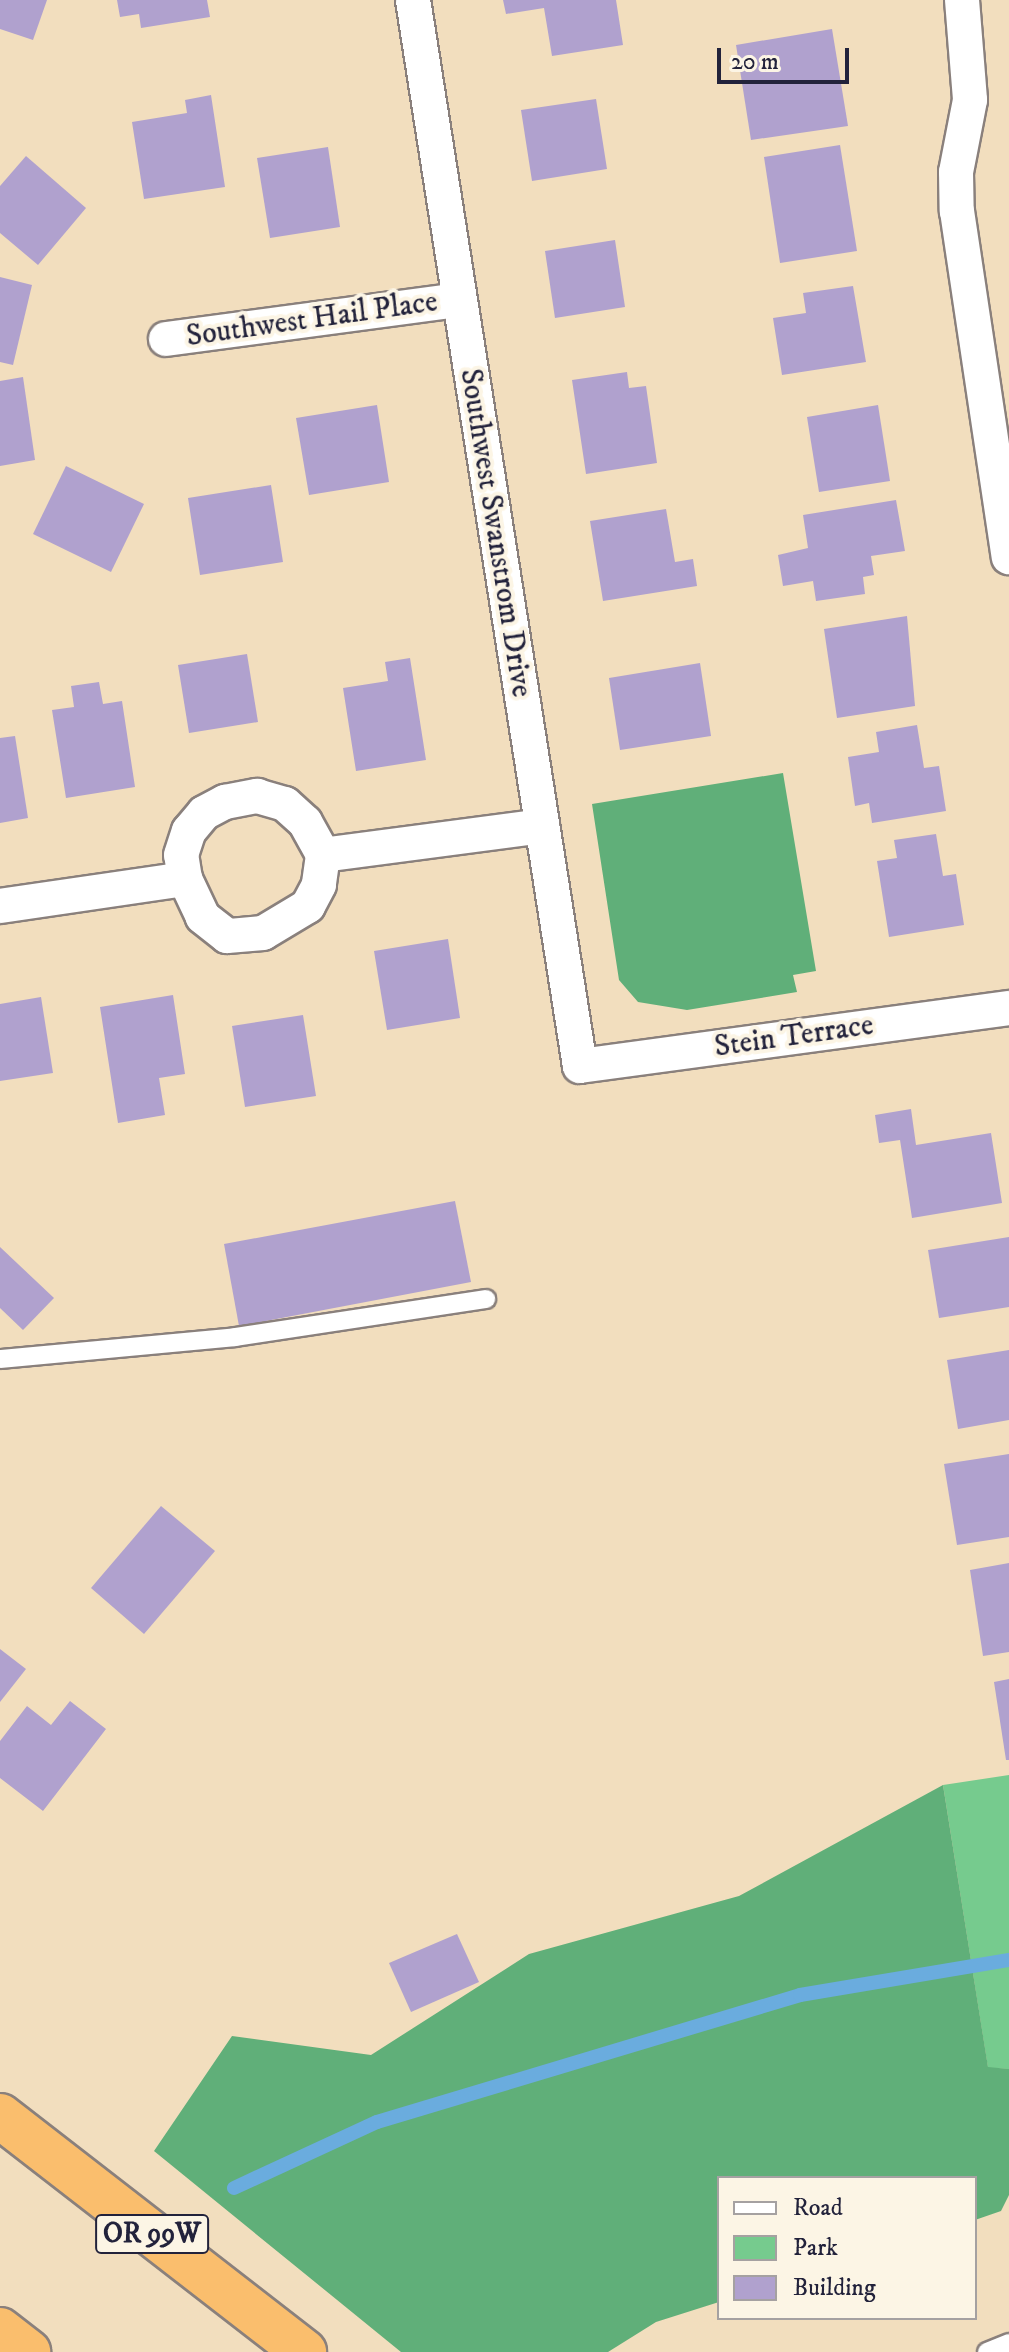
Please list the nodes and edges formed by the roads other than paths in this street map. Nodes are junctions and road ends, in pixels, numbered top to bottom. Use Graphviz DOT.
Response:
graph roads {
  1 [pos="413,0"];
  2 [pos="962,0"];
  3 [pos="458,300"];
  4 [pos="166,339"];
  5 [pos="1004,490"];
  6 [pos="1009,557"];
  7 [pos="542,826"];
  8 [pos="323,855"];
  9 [pos="185,879"];
  10 [pos="0,906"];
  11 [pos="1009,1008"];
  12 [pos="580,1066"];
  13 [pos="486,1299"];
  14 [pos="0,1359"];
  15 [pos="0,2116"];
  16 [pos="0,2330"];
  17 [pos="1009,2343"];
  18 [pos="28,2352"];
  19 [pos="304,2352"];
  20 [pos="987,2352"];
  1 -- 3 [label="street, Southwest Swanstrom Drive"];
  2 -- 5 [label="street"];
  3 -- 4 [label="street, Southwest Hail Place"];
  3 -- 7 [label="street, Southwest Swanstrom Drive"];
  5 -- 6 [label="street"];
  7 -- 8 [label="street"];
  7 -- 12 [label="street, Southwest Swanstrom Drive"];
  8 -- 9 [label="street"];
  8 -- 9 [label="street"];
  9 -- 10 [label="street"];
  11 -- 12 [label="street, Stein Terrace"];
  13 -- 14 [label="lane"];
  15 -- 19 [label="highway, OR 99W"];
  16 -- 18 [label="highway"];
  17 -- 20 [label="lane"];
}
